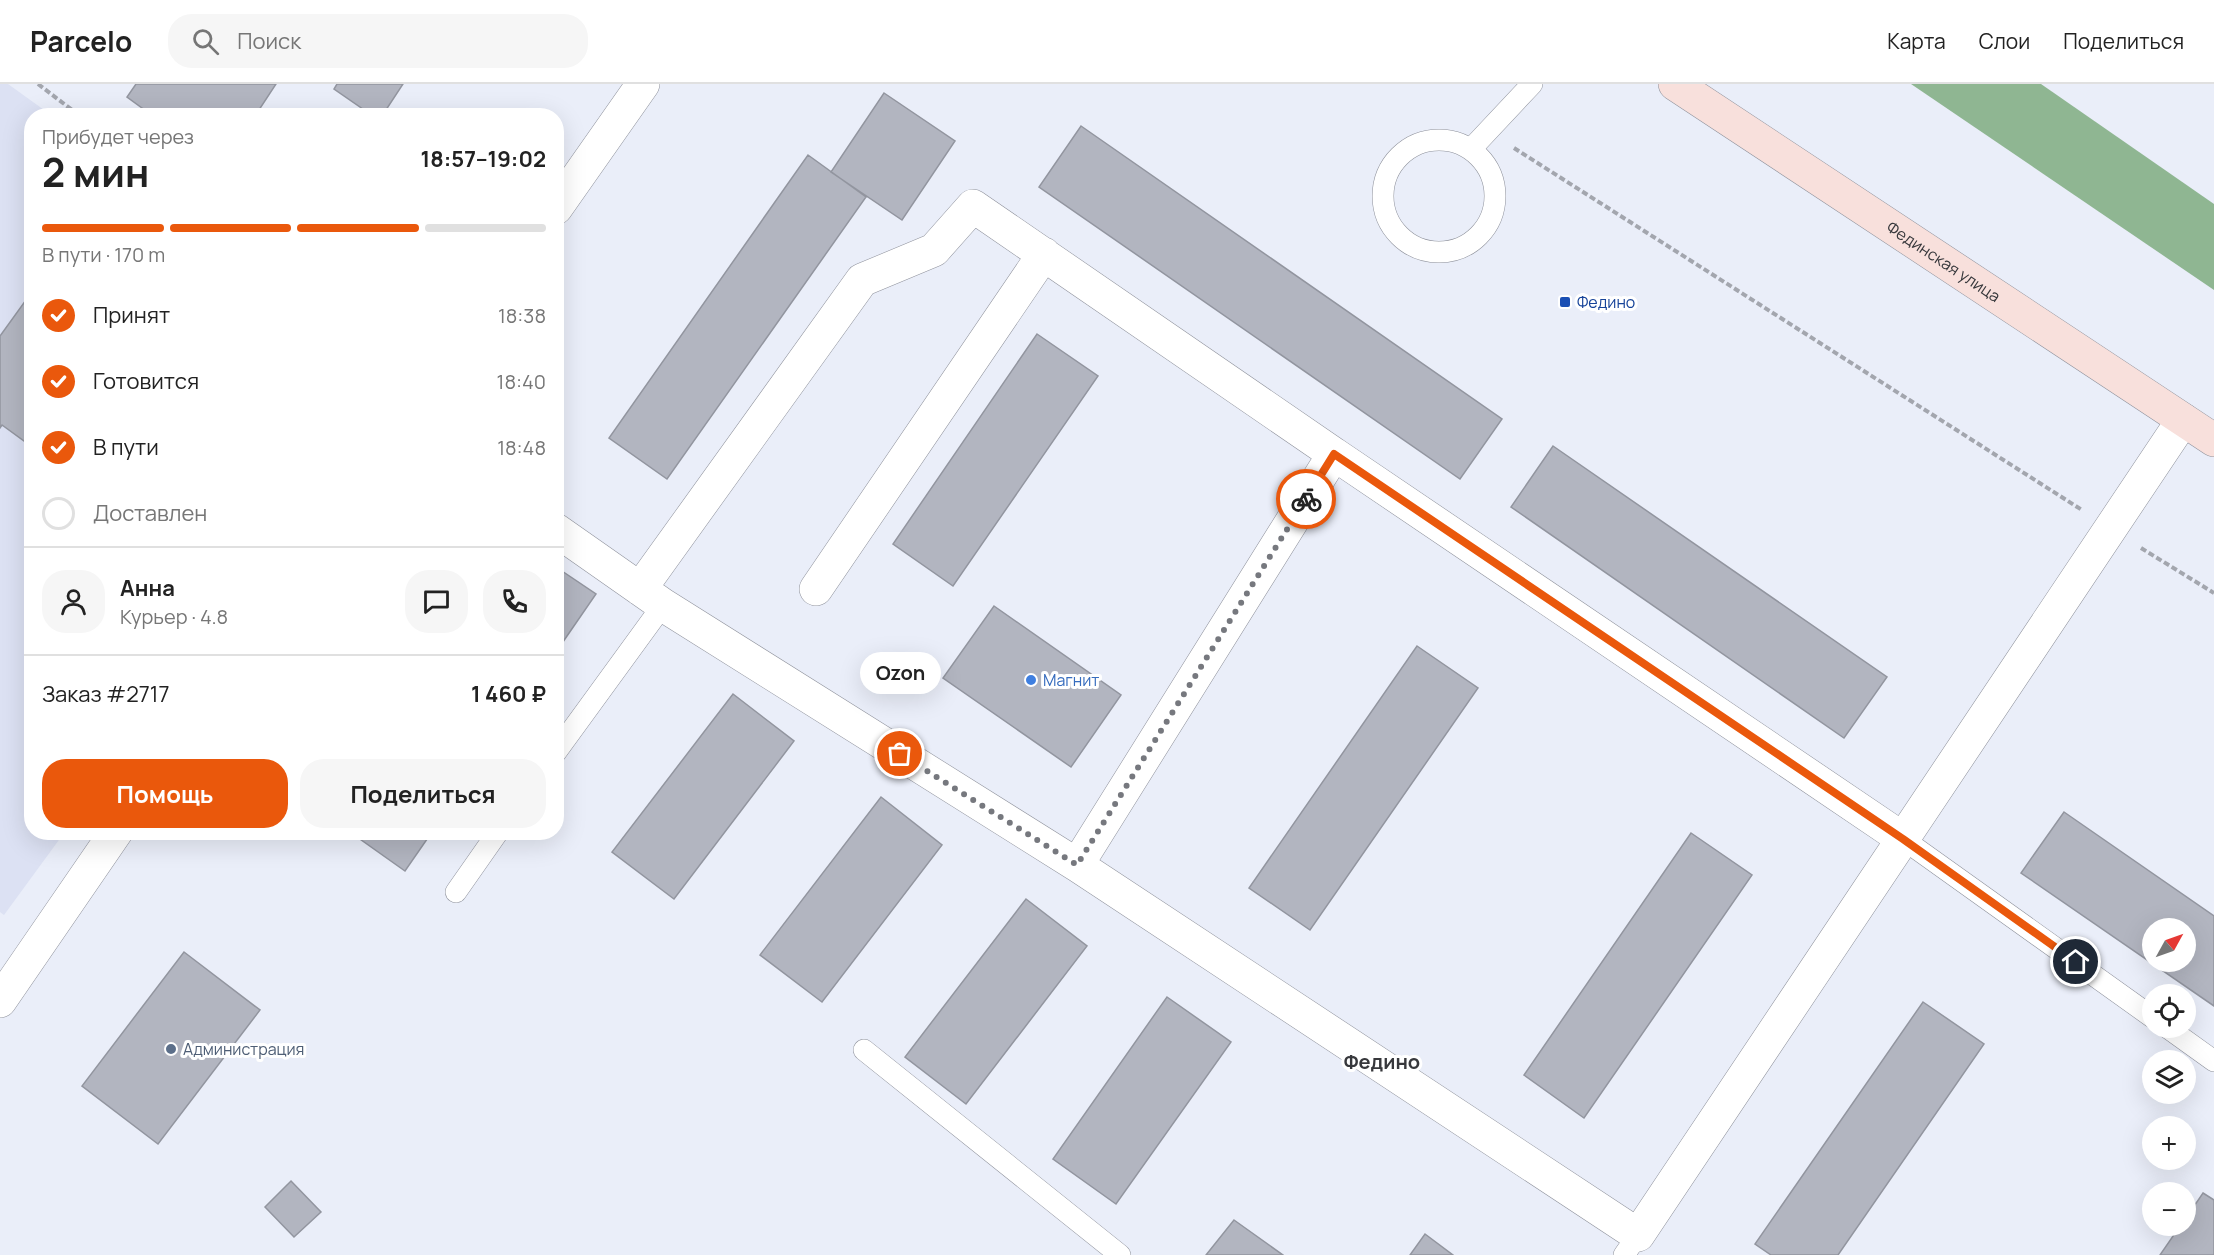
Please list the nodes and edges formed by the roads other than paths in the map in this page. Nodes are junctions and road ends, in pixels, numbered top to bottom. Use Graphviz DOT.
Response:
graph roads {
  1 [pos="643,84"];
  2 [pos="1532,84"];
  3 [pos="1675,84"];
  4 [pos="1471,150"];
  5 [pos="564,197"];
  6 [pos="1044,254"];
  7 [pos="2183,420"];
  8 [pos="2214,440"];
  9 [pos="1334,454"];
  10 [pos="564,536"];
  11 [pos="816,589"];
  12 [pos="652,597"];
  13 [pos="564,739"];
  14 [pos="1903,839"];
  15 [pos="110,840"];
  16 [pos="492,840"];
  17 [pos="1077,865"];
  18 [pos="456,892"];
  19 [pos="0,1000"];
  20 [pos="2142,1010"];
  21 [pos="2182,1038"];
  22 [pos="864,1050"];
  23 [pos="2214,1060"];
  24 [pos="1631,1245"];
  25 [pos="1119,1255"];
  1 -- 5 [label="street"];
  2 -- 4 [label="lane"];
  3 -- 7 [label="street, Фединская улица"];
  4 -- 4 [label="lane"];
  6 -- 9 [label="street"];
  6 -- 11 [label="street"];
  6 -- 12 [label="street"];
  7 -- 8 [label="street, Фединская улица"];
  7 -- 14 [label="street"];
  9 -- 14 [label="street"];
  9 -- 17 [label="street"];
  10 -- 12 [label="street"];
  12 -- 13 [label="lane"];
  12 -- 17 [label="street"];
  14 -- 20 [label="lane"];
  14 -- 24 [label="street"];
  15 -- 19 [label="street"];
  16 -- 18 [label="lane"];
  17 -- 24 [label="street"];
  21 -- 23 [label="lane"];
  22 -- 25 [label="lane"];
}
